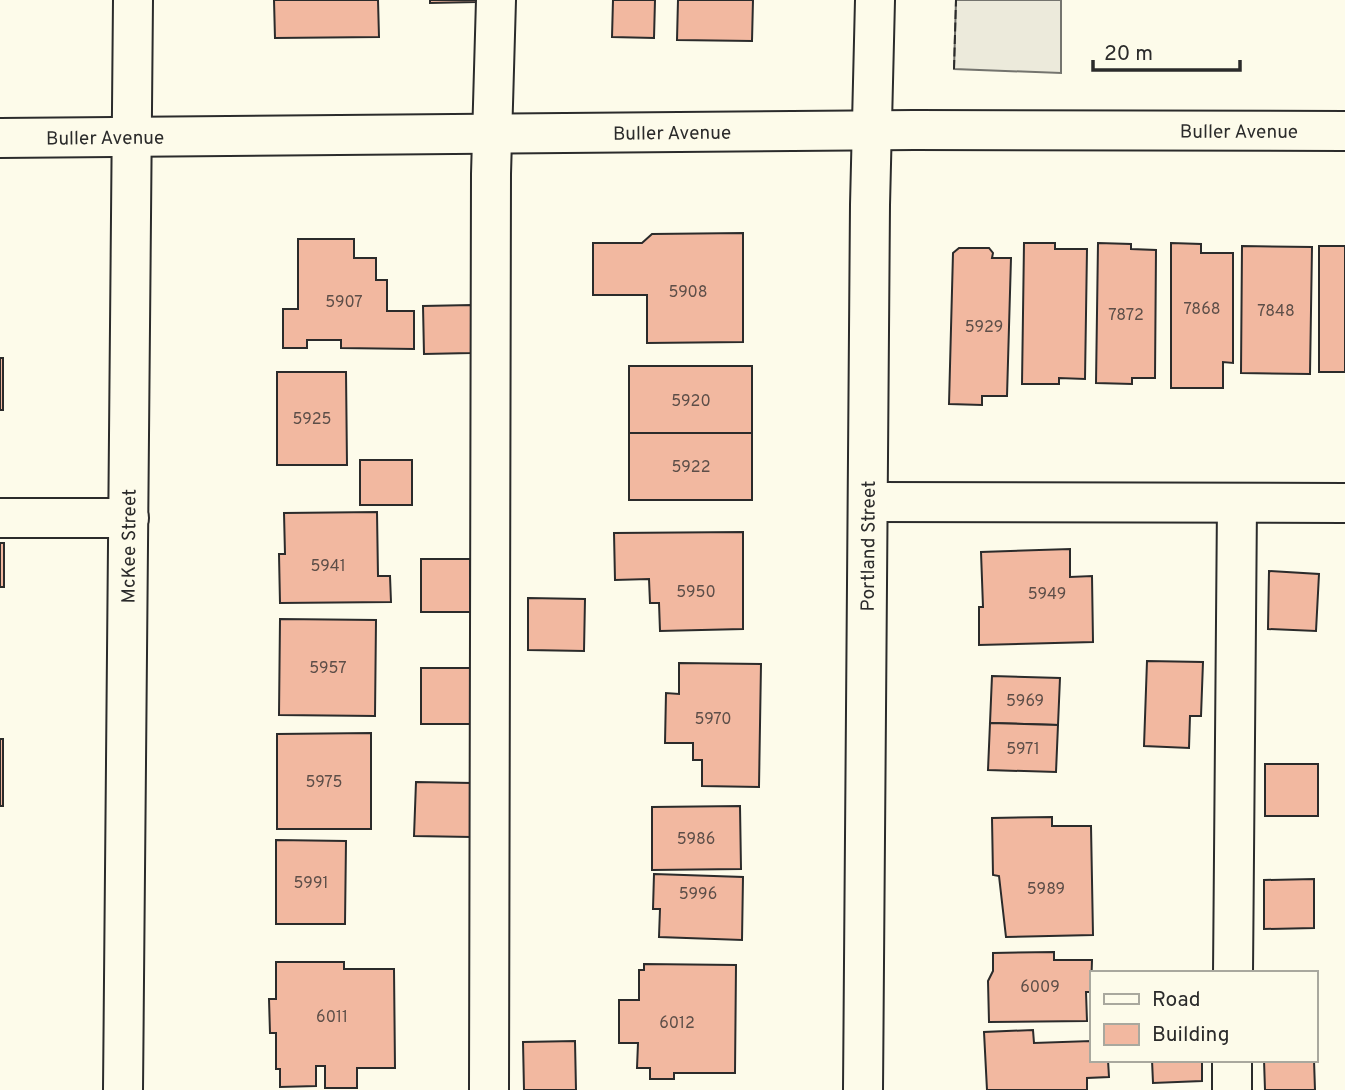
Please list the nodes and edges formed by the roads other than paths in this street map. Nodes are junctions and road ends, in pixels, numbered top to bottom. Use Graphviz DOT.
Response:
graph roads {
  1 [pos="133,0"];
  2 [pos="496,0"];
  3 [pos="875,0"];
  4 [pos="872,130"];
  5 [pos="1345,131"];
  6 [pos="492,133"];
  7 [pos="131,136"];
  8 [pos="0,138"];
  9 [pos="870,502"];
  10 [pos="1345,503"];
  11 [pos="1237,504"];
  12 [pos="0,518"];
  13 [pos="129,518"];
  14 [pos="1233,971"];
  15 [pos="1232,1062"];
  16 [pos="122,1090"];
  17 [pos="489,1090"];
  18 [pos="863,1090"];
  19 [pos="1232,1090"];
  1 -- 7 [label="street, McKee Street"];
  2 -- 6 [label="street"];
  3 -- 4 [label="street, Portland Street"];
  4 -- 5 [label="street, Buller Avenue"];
  4 -- 6 [label="street, Buller Avenue"];
  4 -- 9 [label="street, Portland Street"];
  6 -- 7 [label="street, Buller Avenue"];
  6 -- 17 [label="street"];
  7 -- 8 [label="street, Buller Avenue"];
  7 -- 13 [label="street, McKee Street"];
  9 -- 11 [label="street"];
  9 -- 18 [label="street, Portland Street"];
  10 -- 11 [label="street"];
  11 -- 14 [label="street"];
  12 -- 13 [label="street"];
  13 -- 16 [label="street, McKee Street"];
  15 -- 19 [label="street"];
}
